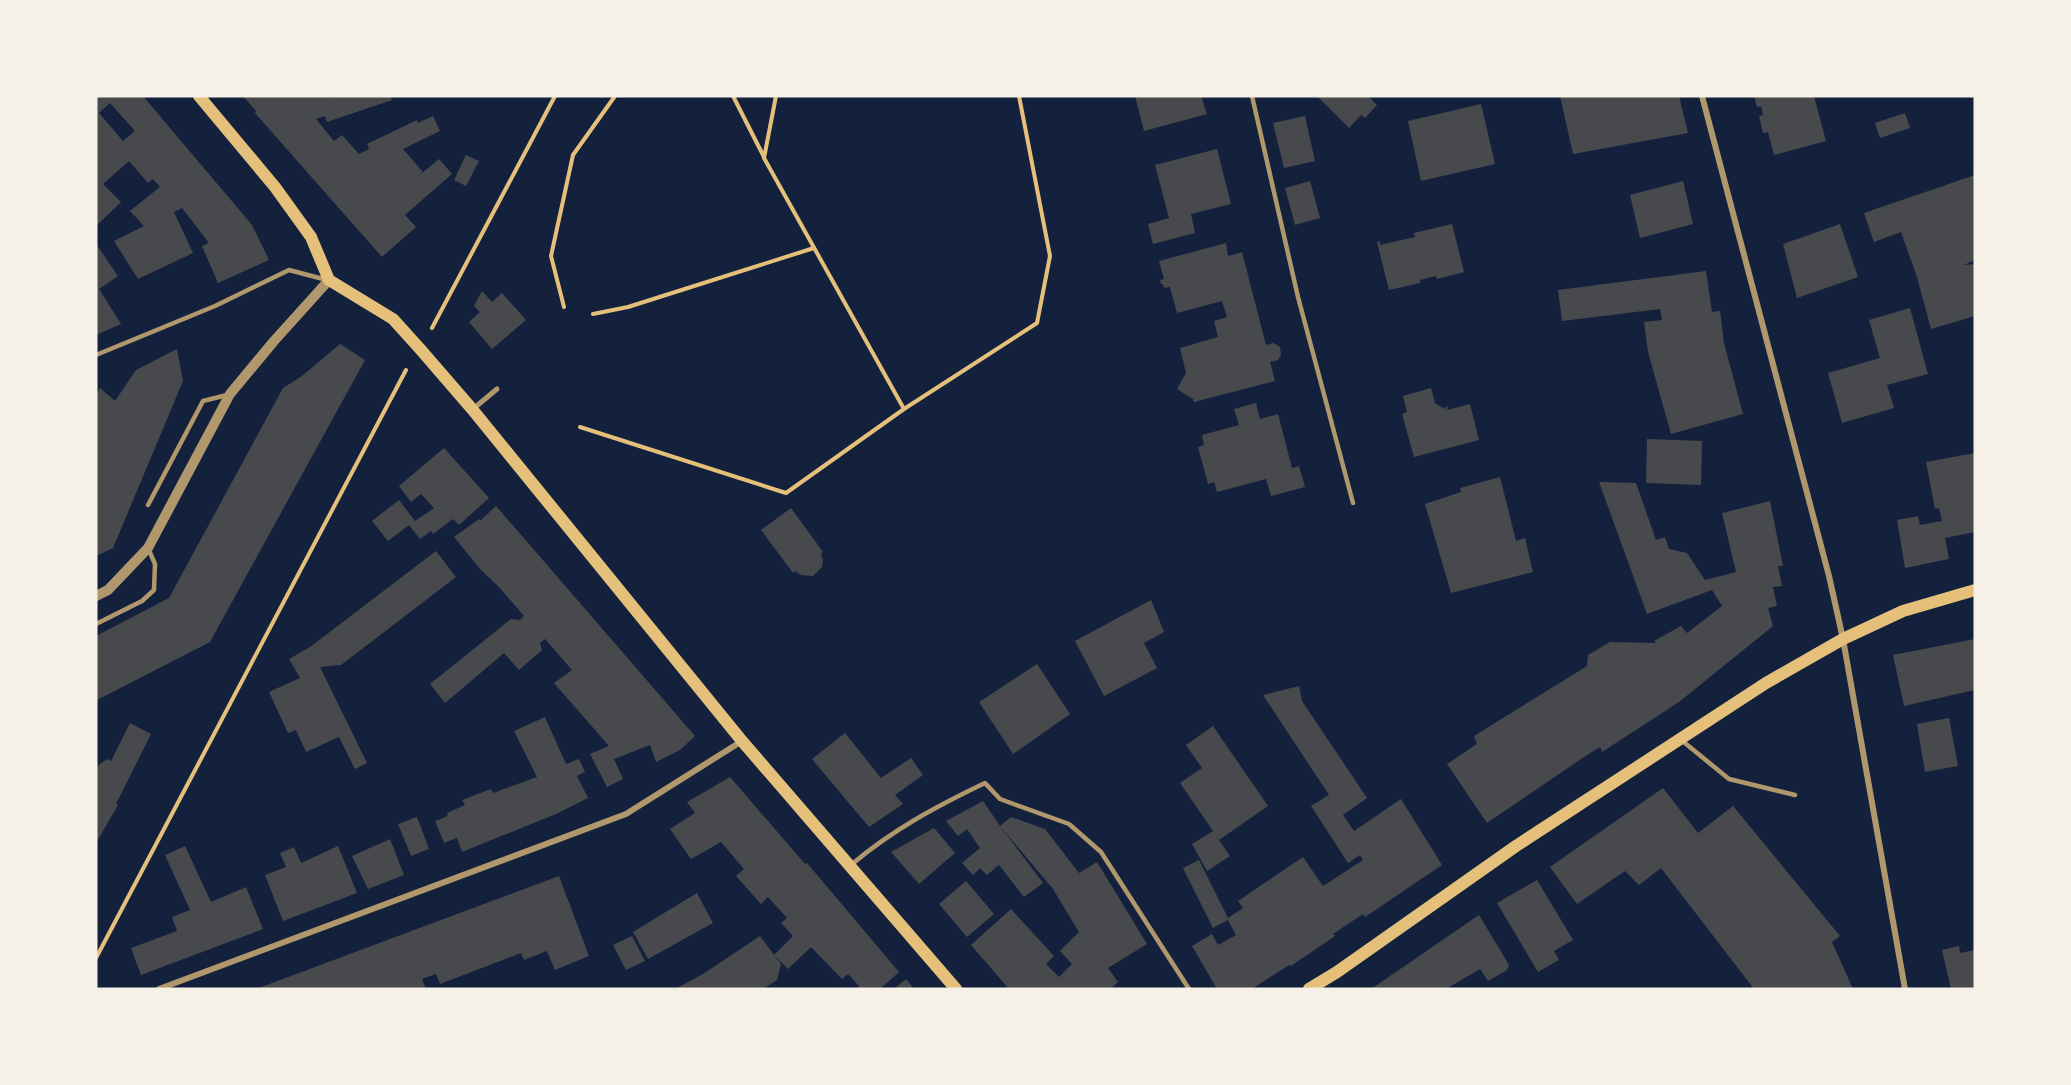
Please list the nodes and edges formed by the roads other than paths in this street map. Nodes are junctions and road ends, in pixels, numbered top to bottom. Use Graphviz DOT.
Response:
graph roads {
  1 [pos="199,96"];
  2 [pos="1252,96"];
  3 [pos="1702,96"];
  4 [pos="329,280"];
  5 [pos="96,355"];
  6 [pos="497,389"];
  7 [pos="230,394"];
  8 [pos="472,409"];
  9 [pos="1353,503"];
  10 [pos="148,505"];
  11 [pos="148,548"];
  12 [pos="1975,590"];
  13 [pos="96,596"];
  14 [pos="96,624"];
  15 [pos="1844,639"];
  16 [pos="1680,739"];
  17 [pos="742,741"];
  18 [pos="1795,795"];
  19 [pos="849,866"];
  20 [pos="159,989"];
  21 [pos="956,989"];
  22 [pos="1189,989"];
  23 [pos="1309,989"];
  24 [pos="1905,989"];
  1 -- 4 [label="main road"];
  2 -- 9 [label="lane"];
  3 -- 15 [label="street"];
  4 -- 5 [label="lane"];
  4 -- 7 [label="street"];
  4 -- 8 [label="main road"];
  6 -- 8 [label="street"];
  7 -- 10 [label="lane"];
  7 -- 11 [label="street"];
  8 -- 17 [label="main road"];
  11 -- 13 [label="street"];
  11 -- 14 [label="lane"];
  12 -- 15 [label="main road"];
  15 -- 16 [label="main road"];
  15 -- 24 [label="street"];
  16 -- 18 [label="lane"];
  16 -- 23 [label="main road"];
  17 -- 19 [label="main road"];
  17 -- 20 [label="street"];
  19 -- 21 [label="main road"];
  19 -- 22 [label="lane"];
}
